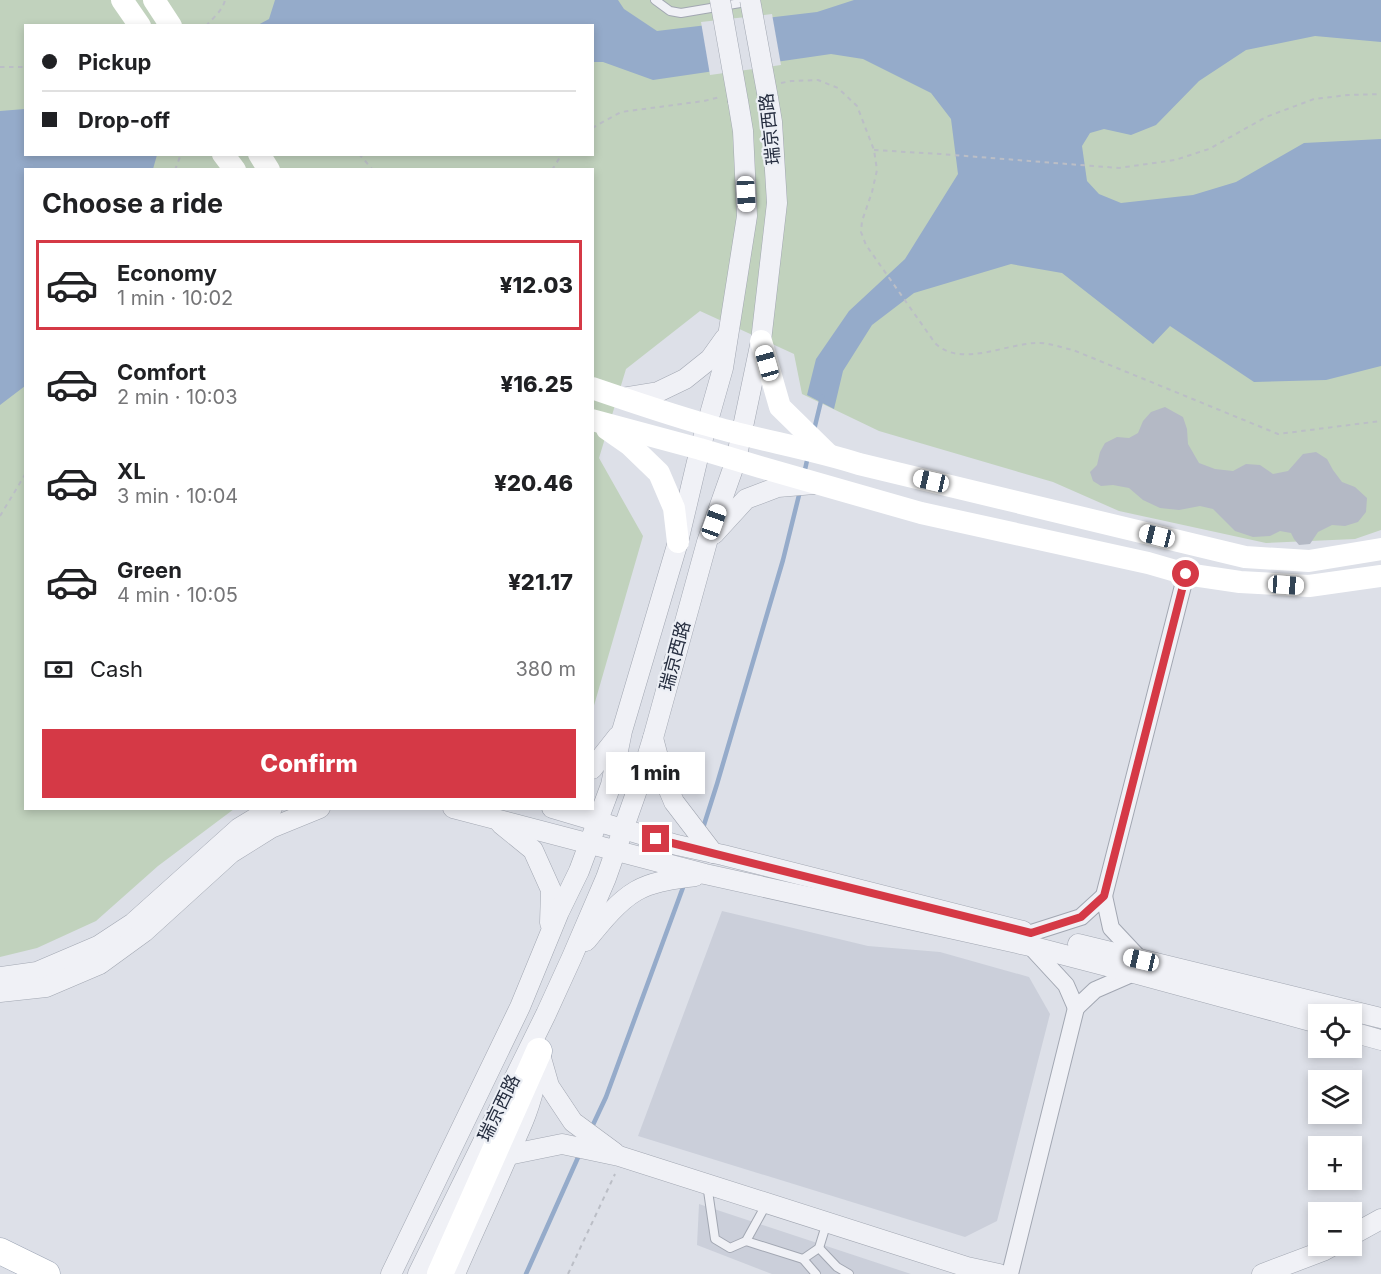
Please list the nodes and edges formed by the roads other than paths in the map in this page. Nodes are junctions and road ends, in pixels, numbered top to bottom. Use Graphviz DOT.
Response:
graph roads {
  1 [pos="122,0"];
  2 [pos="655,0"];
  3 [pos="720,0"];
  4 [pos="750,0"];
  5 [pos="758,0"];
  6 [pos="139,24"];
  7 [pos="224,156"];
  8 [pos="233,168"];
  9 [pos="728,333"];
  10 [pos="760,341"];
  11 [pos="594,389"];
  12 [pos="621,398"];
  13 [pos="594,421"];
  14 [pos="707,426"];
  15 [pos="742,434"];
  16 [pos="700,449"];
  17 [pos="828,454"];
  18 [pos="736,460"];
  19 [pos="931,481"];
  20 [pos="819,484"];
  21 [pos="921,513"];
  22 [pos="678,542"];
  23 [pos="707,542"];
  24 [pos="1381,549"];
  25 [pos="1186,574"];
  26 [pos="1381,576"];
  27 [pos="622,731"];
  28 [pos="653,738"];
  29 [pos="594,766"];
  30 [pos="269,810"];
  31 [pos="315,810"];
  32 [pos="460,810"];
  33 [pos="559,810"];
  34 [pos="497,821"];
  35 [pos="597,821"];
  36 [pos="623,829"];
  37 [pos="589,844"];
  38 [pos="615,851"];
  39 [pos="718,854"];
  40 [pos="667,873"];
  41 [pos="1104,896"];
  42 [pos="549,935"];
  43 [pos="1030,940"];
  44 [pos="572,957"];
  45 [pos="1138,966"];
  46 [pos="0,977"];
  47 [pos="0,992"];
  48 [pos="1076,1008"];
  49 [pos="546,1014"];
  50 [pos="1381,1018"];
  51 [pos="1308,1020"];
  52 [pos="1362,1035"];
  53 [pos="1381,1040"];
  54 [pos="539,1051"];
  55 [pos="508,1155"];
  56 [pos="618,1160"];
  57 [pos="707,1184"];
  58 [pos="767,1203"];
  59 [pos="1381,1219"];
  60 [pos="827,1222"];
  61 [pos="1362,1229"];
  62 [pos="746,1241"];
  63 [pos="819,1248"];
  64 [pos="0,1251"];
  65 [pos="1310,1256"];
  66 [pos="803,1259"];
  67 [pos="46,1274"];
  68 [pos="391,1274"];
  69 [pos="418,1274"];
  70 [pos="441,1274"];
  71 [pos="455,1274"];
  72 [pos="816,1274"];
  73 [pos="849,1274"];
  74 [pos="999,1274"];
  75 [pos="1010,1274"];
  76 [pos="1262,1274"];
  1 -- 6 [label="main road"];
  2 -- 5 [label="lane"];
  3 -- 9 [label="street, 瑞京西路, bridge"];
  4 -- 10 [label="street, 瑞京西路, bridge"];
  7 -- 8 [label="main road"];
  9 -- 12 [label="street"];
  9 -- 14 [label="street, 瑞京西路"];
  10 -- 15 [label="street, 瑞京西路"];
  10 -- 17 [label="main road"];
  11 -- 12 [label="main road"];
  12 -- 14 [label="main road"];
  13 -- 16 [label="main road"];
  13 -- 22 [label="main road"];
  14 -- 15 [label="main road"];
  14 -- 16 [label="street, 瑞京西路"];
  15 -- 17 [label="main road"];
  15 -- 18 [label="street, 瑞京西路"];
  16 -- 18 [label="main road"];
  16 -- 22 [label="street, 瑞京西路"];
  17 -- 19 [label="main road"];
  18 -- 20 [label="main road"];
  18 -- 23 [label="street, 瑞京西路"];
  19 -- 21 [label="main road"];
  19 -- 24 [label="main road"];
  20 -- 21 [label="main road"];
  20 -- 23 [label="street"];
  21 -- 25 [label="main road"];
  22 -- 27 [label="street, 瑞京西路"];
  23 -- 28 [label="street, 瑞京西路"];
  25 -- 26 [label="main road"];
  25 -- 41 [label="street"];
  27 -- 29 [label="street"];
  27 -- 35 [label="street, 瑞京西路"];
  28 -- 36 [label="street, 瑞京西路"];
  28 -- 39 [label="street"];
  30 -- 46 [label="street"];
  31 -- 47 [label="street"];
  32 -- 34 [label="street"];
  33 -- 35 [label="street"];
  34 -- 37 [label="street"];
  34 -- 42 [label="street"];
  35 -- 36 [label="street"];
  35 -- 37 [label="street, 瑞京西路"];
  36 -- 38 [label="street, 瑞京西路"];
  36 -- 39 [label="street"];
  37 -- 38 [label="street"];
  37 -- 42 [label="street, 瑞京西路"];
  38 -- 40 [label="street"];
  38 -- 44 [label="street, 瑞京西路"];
  39 -- 43 [label="street"];
  40 -- 43 [label="street"];
  40 -- 44 [label="street"];
  41 -- 43 [label="street"];
  41 -- 45 [label="street"];
  42 -- 68 [label="street, 瑞京西路"];
  43 -- 45 [label="street"];
  43 -- 48 [label="street"];
  44 -- 49 [label="street, 瑞京西路"];
  45 -- 48 [label="street"];
  45 -- 50 [label="street"];
  45 -- 51 [label="street"];
  48 -- 75 [label="street"];
  49 -- 54 [label="street"];
  49 -- 69 [label="street, 瑞京西路"];
  52 -- 53 [label="street"];
  54 -- 55 [label="street"];
  54 -- 56 [label="street"];
  54 -- 70 [label="main road"];
  55 -- 56 [label="street"];
  55 -- 71 [label="street"];
  56 -- 57 [label="street"];
  57 -- 58 [label="street"];
  57 -- 62 [label="lane"];
  58 -- 60 [label="street"];
  58 -- 62 [label="lane"];
  59 -- 61 [label="street"];
  60 -- 63 [label="lane"];
  60 -- 74 [label="street"];
  62 -- 66 [label="lane"];
  63 -- 66 [label="lane"];
  63 -- 73 [label="lane"];
  64 -- 67 [label="main road"];
  65 -- 76 [label="street"];
  66 -- 72 [label="lane"];
}
